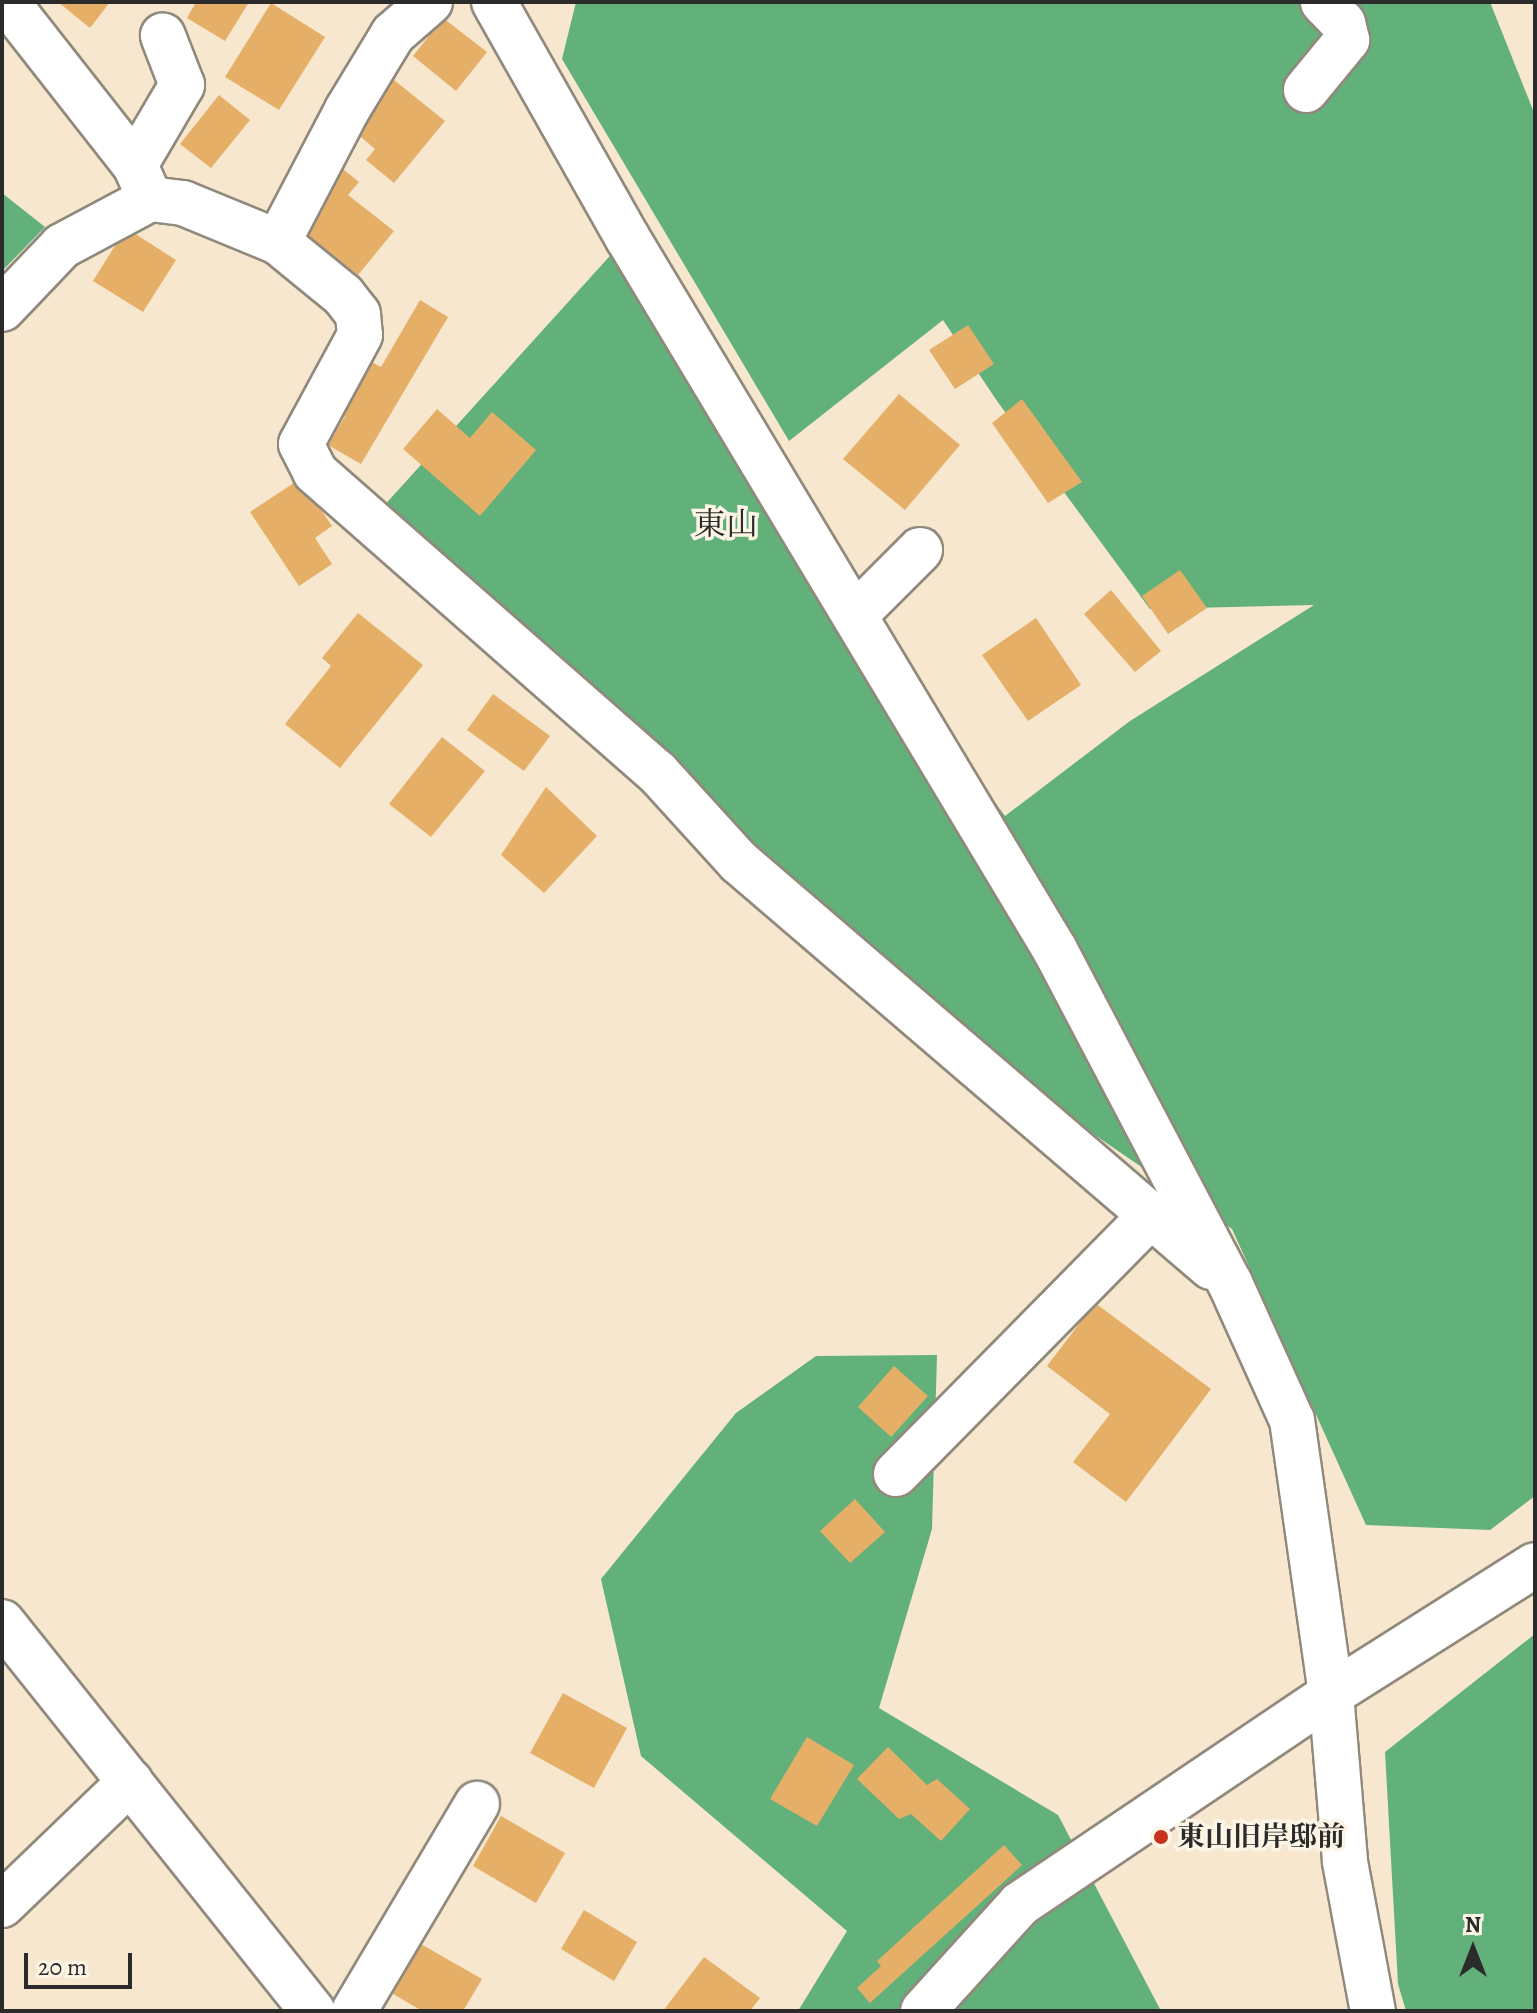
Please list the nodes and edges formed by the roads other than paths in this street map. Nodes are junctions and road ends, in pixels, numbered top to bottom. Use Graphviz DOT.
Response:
graph roads {
  1 [pos="7,2"];
  2 [pos="430,2"];
  3 [pos="494,2"];
  4 [pos="1323,2"];
  5 [pos="163,36"];
  6 [pos="1306,90"];
  7 [pos="142,182"];
  8 [pos="278,242"];
  9 [pos="2,309"];
  10 [pos="920,550"];
  11 [pos="855,615"];
  12 [pos="1151,1215"];
  13 [pos="1230,1283"];
  14 [pos="896,1474"];
  15 [pos="1535,1565"];
  16 [pos="2,1622"];
  17 [pos="1331,1694"];
  18 [pos="130,1782"];
  19 [pos="477,1804"];
  20 [pos="2,1905"];
  21 [pos="313,2011"];
  22 [pos="354,2011"];
  23 [pos="923,2011"];
  24 [pos="1373,2011"];
  1 -- 7 [label="street"];
  2 -- 8 [label="street"];
  3 -- 11 [label="street"];
  4 -- 6 [label="street"];
  5 -- 7 [label="street"];
  7 -- 8 [label="street"];
  7 -- 9 [label="street"];
  8 -- 12 [label="street"];
  10 -- 11 [label="street"];
  11 -- 13 [label="street"];
  12 -- 13 [label="street"];
  12 -- 14 [label="street"];
  13 -- 17 [label="street"];
  15 -- 17 [label="street"];
  16 -- 18 [label="street"];
  17 -- 23 [label="street"];
  17 -- 24 [label="street"];
  18 -- 20 [label="street"];
  18 -- 21 [label="street"];
  19 -- 22 [label="street"];
}
